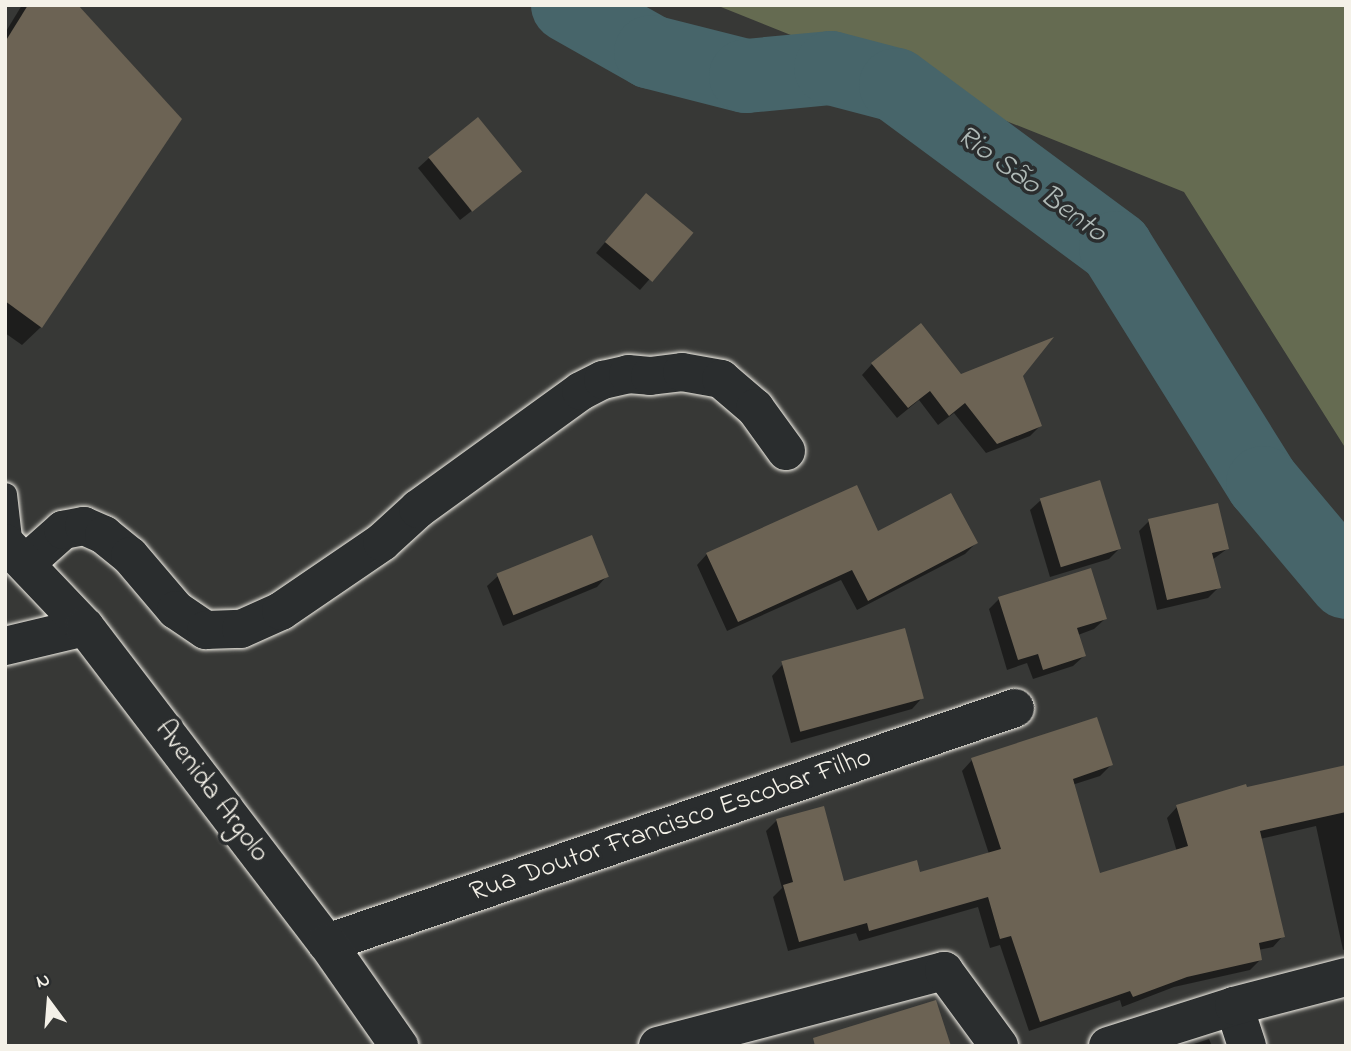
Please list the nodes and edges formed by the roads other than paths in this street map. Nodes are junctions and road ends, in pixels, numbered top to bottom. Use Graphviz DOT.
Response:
graph roads {
  1 [pos="786,451"];
  2 [pos="5,494"];
  3 [pos="14,551"];
  4 [pos="85,627"];
  5 [pos="5,646"];
  6 [pos="1015,708"];
  7 [pos="327,943"];
  8 [pos="1346,976"];
  9 [pos="1234,1006"];
  10 [pos="399,1046"];
  11 [pos="658,1046"];
  12 [pos="999,1046"];
  13 [pos="1108,1046"];
  14 [pos="1247,1046"];
  1 -- 3 [label="street"];
  2 -- 3 [label="lane"];
  3 -- 4 [label="street, Avenida Argolo"];
  4 -- 5 [label="street"];
  4 -- 7 [label="street, Avenida Argolo"];
  6 -- 7 [label="street, Rua Doutor Francisco Escobar Filho"];
  7 -- 10 [label="street, Avenida Argolo"];
  8 -- 9 [label="street"];
  9 -- 13 [label="street"];
  9 -- 14 [label="street"];
  11 -- 12 [label="street"];
}
